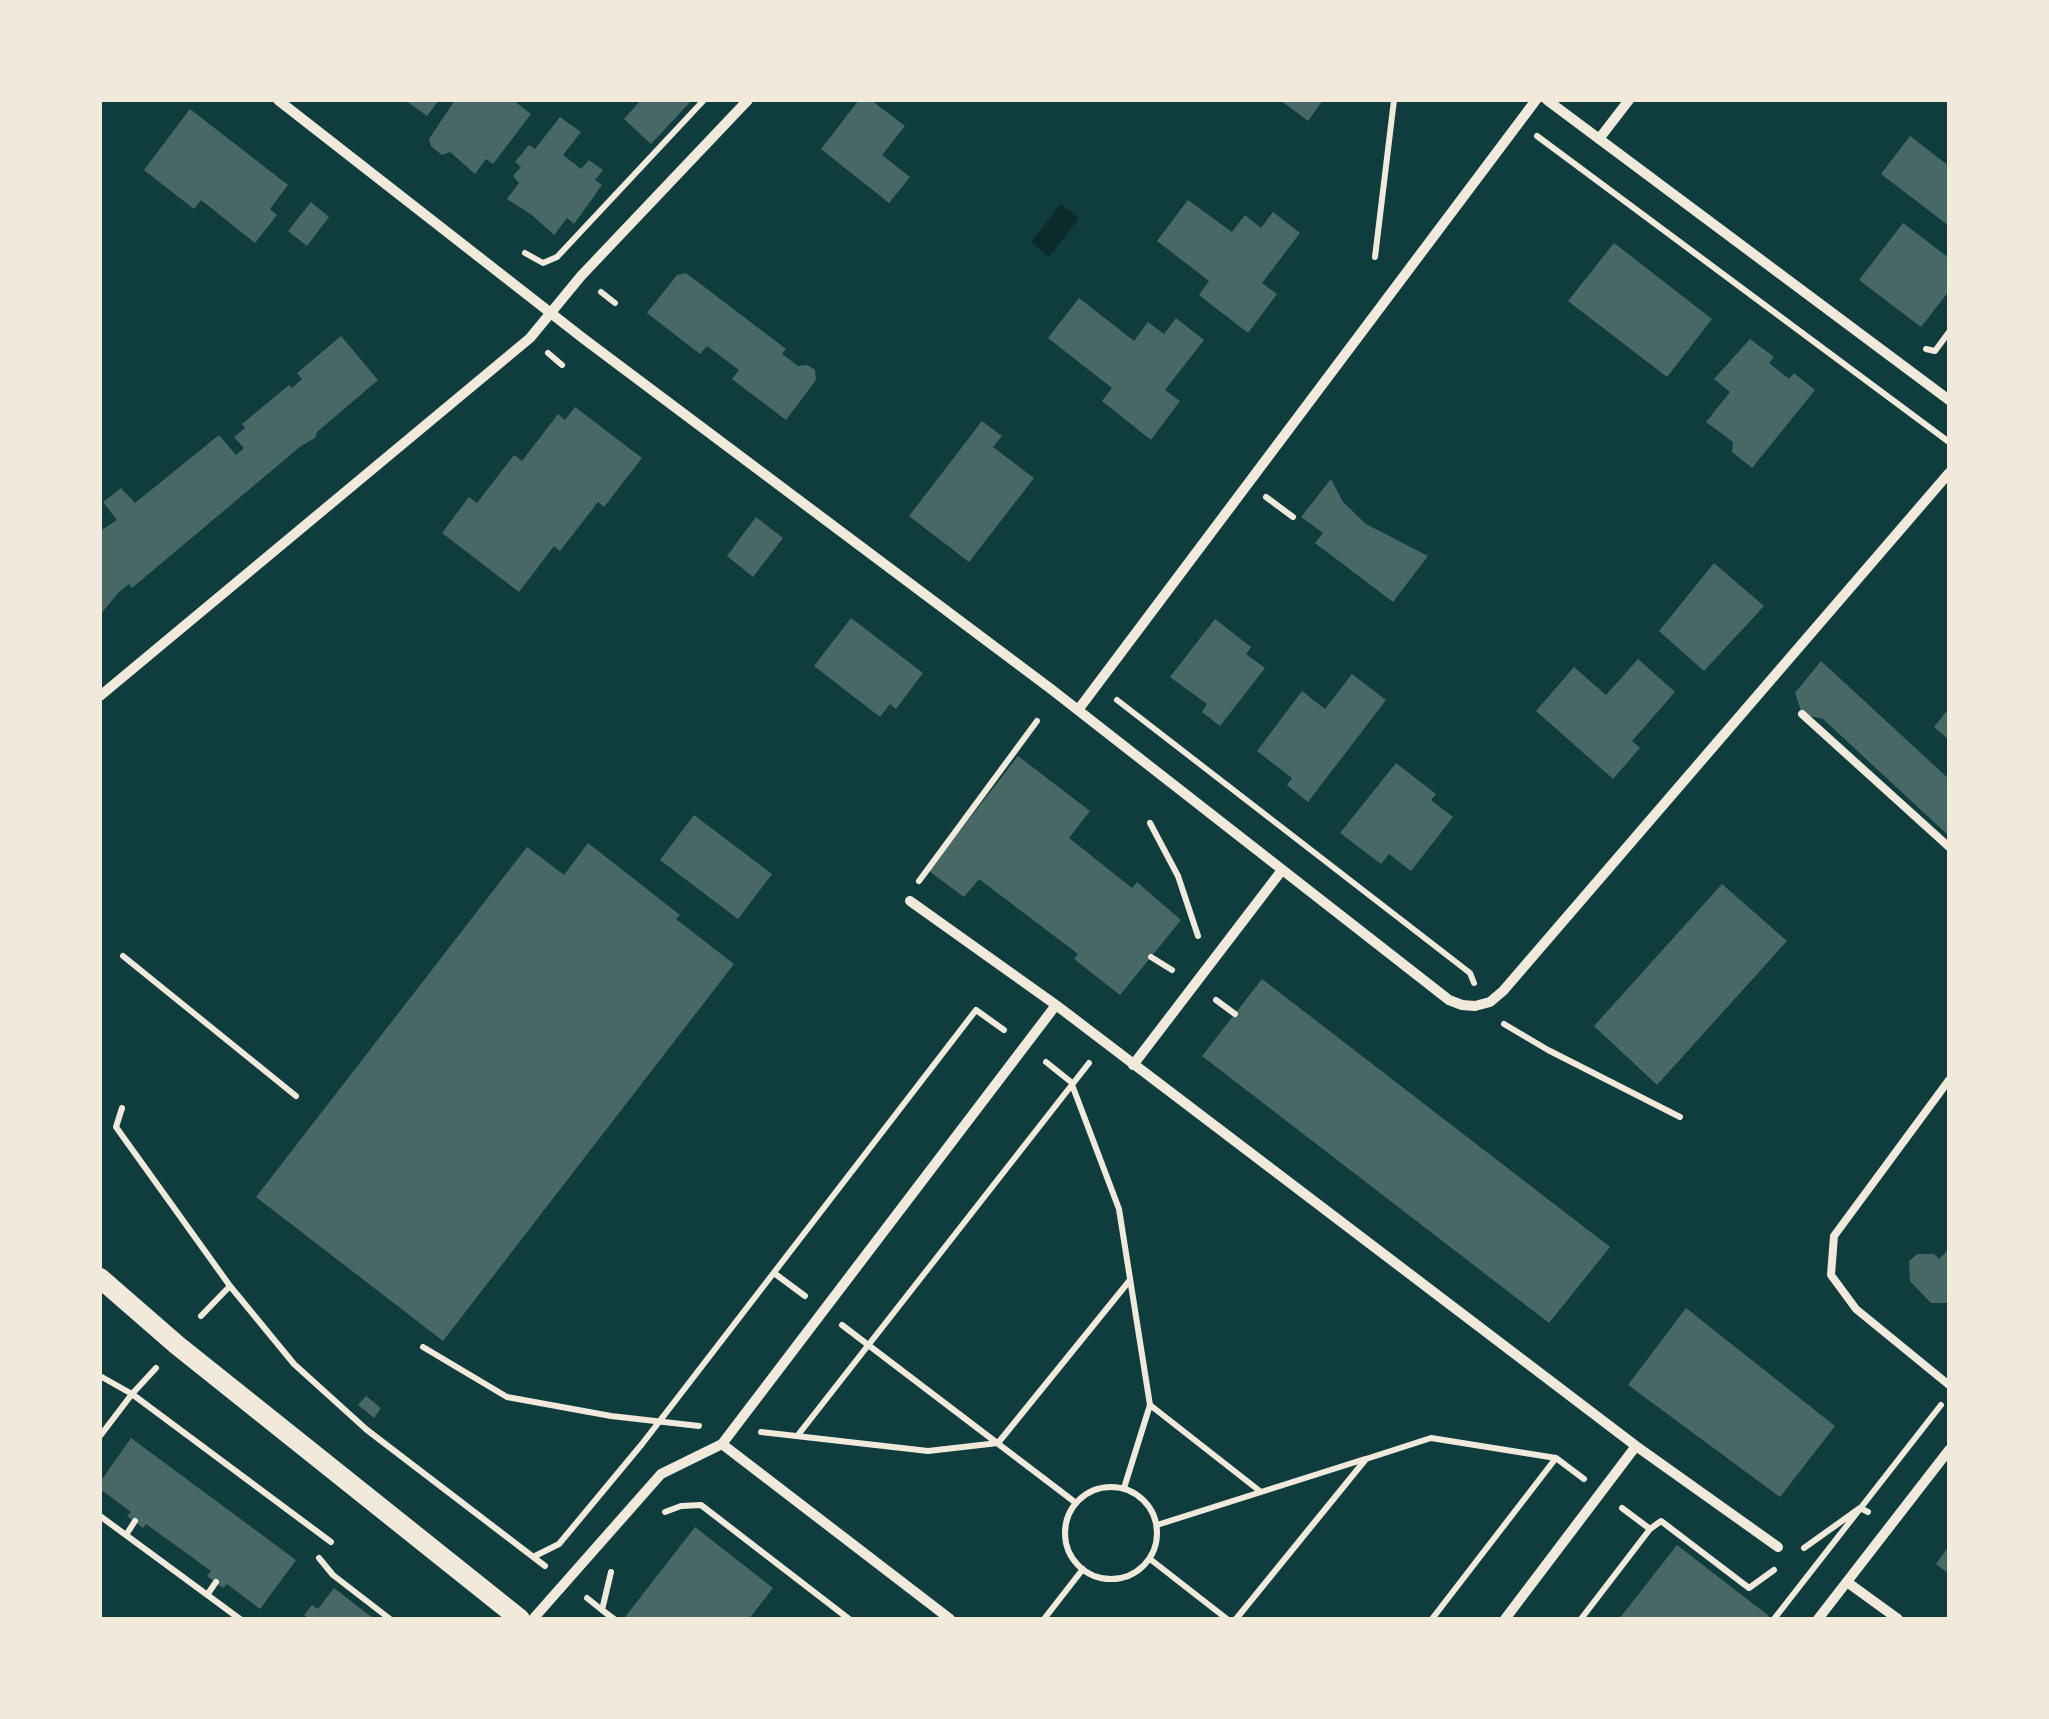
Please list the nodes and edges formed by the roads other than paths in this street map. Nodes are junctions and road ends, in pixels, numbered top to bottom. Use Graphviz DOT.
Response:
graph roads {
  1 [pos="278,100"];
  2 [pos="748,100"];
  3 [pos="1536,100"];
  4 [pos="1547,100"];
  5 [pos="1629,100"];
  6 [pos="1600,139"];
  7 [pos="552,312"];
  8 [pos="1949,384"];
  9 [pos="1945,397"];
  10 [pos="1949,473"];
  11 [pos="100,696"];
  12 [pos="1078,710"];
  13 [pos="1802,714"];
  14 [pos="1949,847"];
  15 [pos="1282,870"];
  16 [pos="913,904"];
  17 [pos="1056,1005"];
  18 [pos="1133,1064"];
  19 [pos="1949,1080"];
  20 [pos="100,1278"];
  21 [pos="1949,1385"];
  22 [pos="722,1444"];
  23 [pos="1636,1446"];
  24 [pos="1949,1450"];
  25 [pos="1778,1547"];
  26 [pos="1847,1582"];
  27 [pos="520,1619"];
  28 [pos="534,1619"];
  29 [pos="950,1619"];
  30 [pos="1505,1619"];
  31 [pos="1818,1619"];
  32 [pos="1898,1619"];
  1 -- 7 [label="street"];
  2 -- 7 [label="street"];
  3 -- 12 [label="street"];
  4 -- 6 [label="street"];
  5 -- 6 [label="street"];
  6 -- 9 [label="street"];
  7 -- 11 [label="street"];
  7 -- 12 [label="street"];
  8 -- 9 [label="street"];
  10 -- 15 [label="street"];
  12 -- 15 [label="street"];
  13 -- 14 [label="lane"];
  15 -- 18 [label="street"];
  16 -- 17 [label="street"];
  17 -- 18 [label="street"];
  17 -- 22 [label="street"];
  18 -- 23 [label="street"];
  19 -- 21 [label="lane"];
  20 -- 27 [label="main road"];
  22 -- 28 [label="street"];
  22 -- 29 [label="street"];
  23 -- 25 [label="street"];
  23 -- 30 [label="street"];
  24 -- 26 [label="street"];
  26 -- 31 [label="street"];
  26 -- 32 [label="street"];
}
